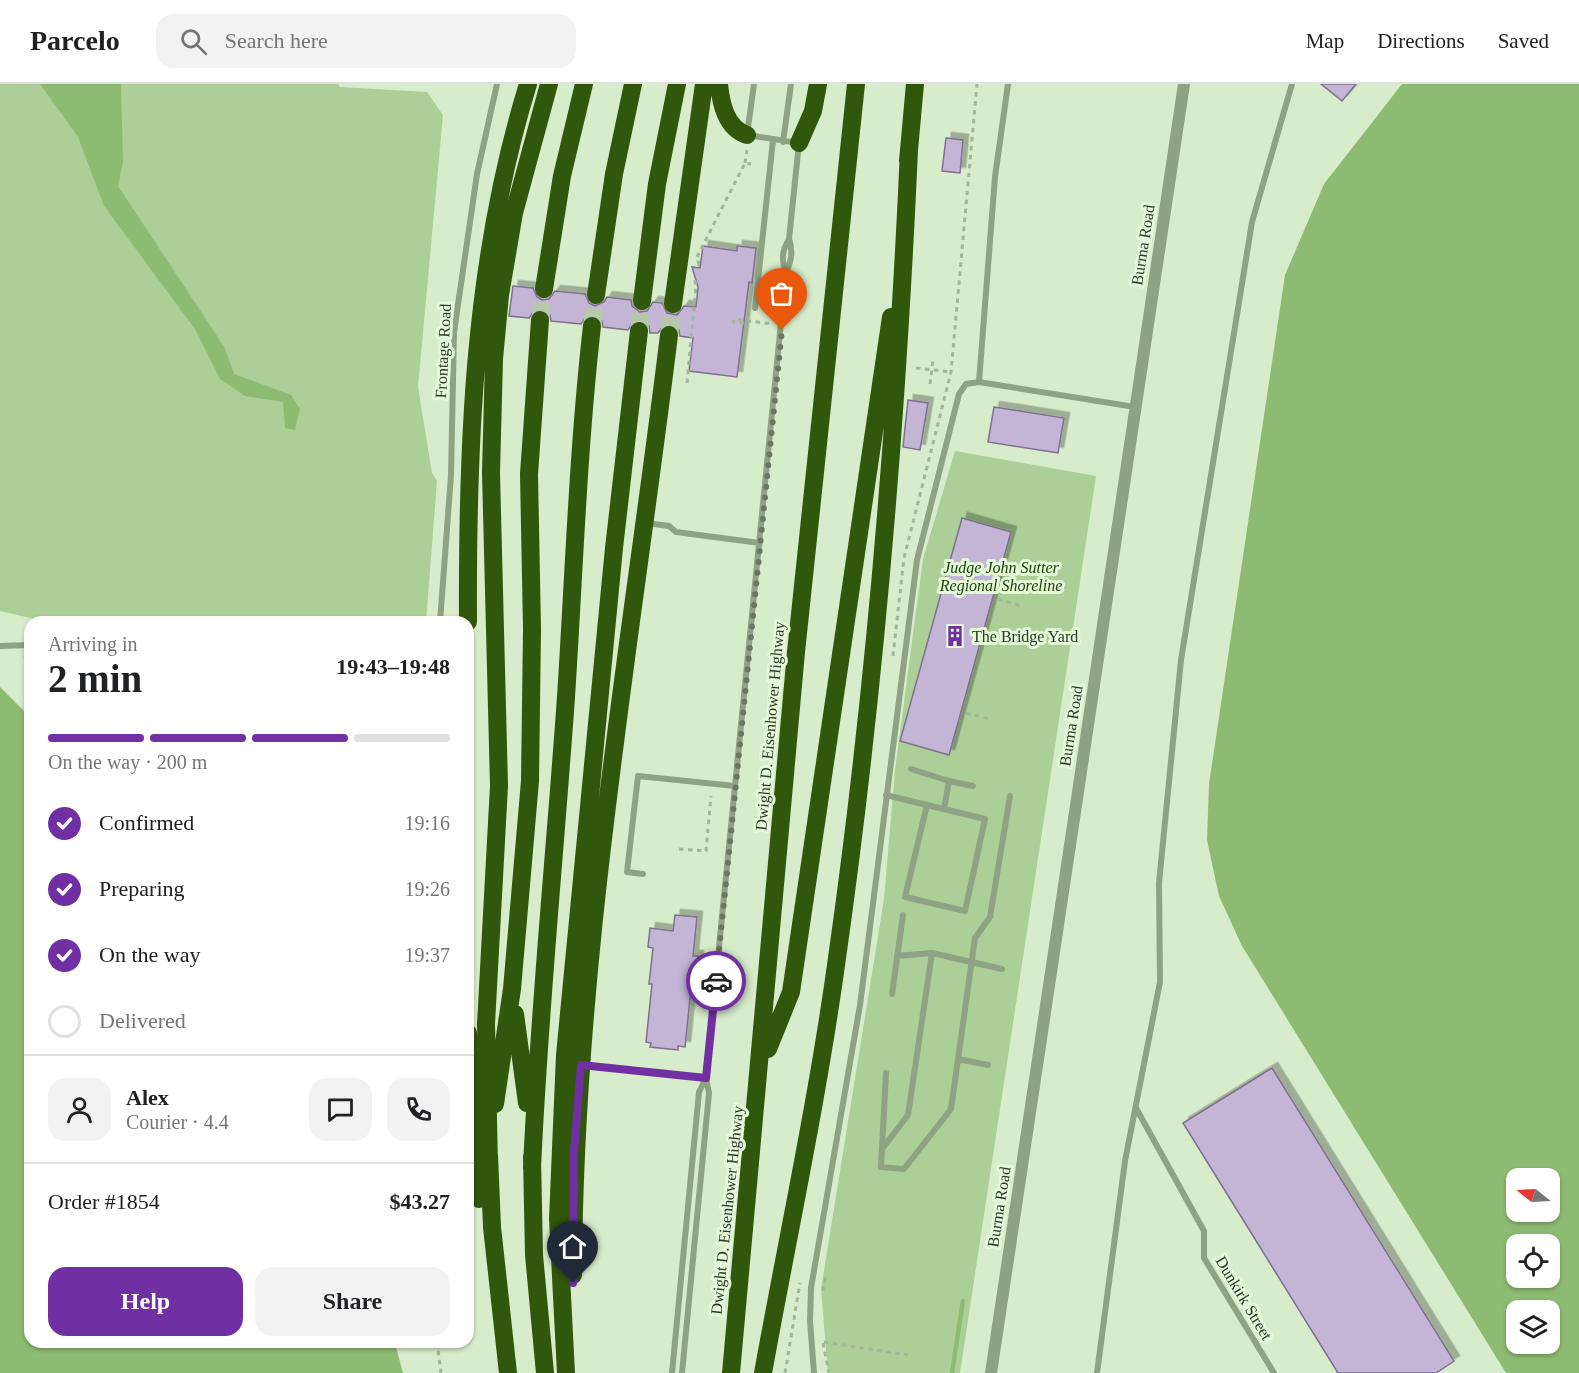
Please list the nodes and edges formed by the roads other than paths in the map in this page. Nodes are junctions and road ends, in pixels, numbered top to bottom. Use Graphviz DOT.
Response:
graph roads {
  1 [pos="497,84"];
  2 [pos="528,84"];
  3 [pos="549,84"];
  4 [pos="584,84"];
  5 [pos="633,84"];
  6 [pos="677,84"];
  7 [pos="704,84"];
  8 [pos="719,84"];
  9 [pos="754,84"];
  10 [pos="791,84"];
  11 [pos="818,84"];
  12 [pos="856,84"];
  13 [pos="915,84"];
  14 [pos="1008,84"];
  15 [pos="1184,84"];
  16 [pos="1292,84"];
  17 [pos="747,135"];
  18 [pos="773,140"];
  19 [pos="791,142"];
  20 [pos="909,150"];
  21 [pos="544,289"];
  22 [pos="596,296"];
  23 [pos="642,301"];
  24 [pos="673,304"];
  25 [pos="755,308"];
  26 [pos="540,320"];
  27 [pos="592,326"];
  28 [pos="639,331"];
  29 [pos="669,335"];
  30 [pos="979,382"];
  31 [pos="1136,407"];
  32 [pos="644,523"];
  33 [pos="760,543"];
  34 [pos="440,616"];
  35 [pos="468,616"];
  36 [pos="24,645"];
  37 [pos="0,646"];
  38 [pos="911,769"];
  39 [pos="949,781"];
  40 [pos="735,786"];
  41 [pos="973,786"];
  42 [pos="886,795"];
  43 [pos="1010,796"];
  44 [pos="927,805"];
  45 [pos="944,809"];
  46 [pos="644,874"];
  47 [pos="903,915"];
  48 [pos="932,953"];
  49 [pos="897,956"];
  50 [pos="971,962"];
  51 [pos="1002,969"];
  52 [pos="514,973"];
  53 [pos="892,994"];
  54 [pos="958,1059"];
  55 [pos="581,1065"];
  56 [pos="988,1065"];
  57 [pos="761,1067"];
  58 [pos="886,1073"];
  59 [pos="706,1078"];
  60 [pos="1136,1108"];
  61 [pos="474,1132"];
  62 [pos="882,1150"];
  63 [pos="489,1167"];
  64 [pos="532,1168"];
  65 [pos="498,1373"];
  66 [pos="508,1373"];
  67 [pos="545,1373"];
  68 [pos="566,1373"];
  69 [pos="578,1373"];
  70 [pos="672,1373"];
  71 [pos="682,1373"];
  72 [pos="731,1373"];
  73 [pos="763,1373"];
  74 [pos="814,1373"];
  75 [pos="991,1373"];
  76 [pos="1097,1373"];
  77 [pos="1274,1373"];
  1 -- 34 [label="lane, Frontage Road"];
  2 -- 35 [label="highway"];
  3 -- 63 [label="highway"];
  4 -- 21 [label="highway"];
  5 -- 22 [label="highway"];
  6 -- 23 [label="highway"];
  7 -- 24 [label="highway"];
  8 -- 17 [label="highway"];
  9 -- 17 [label="lane"];
  10 -- 19 [label="lane"];
  11 -- 19 [label="highway"];
  12 -- 57 [label="highway, Dwight D. Eisenhower Highway"];
  13 -- 20 [label="highway"];
  14 -- 30 [label="lane"];
  15 -- 31 [label="street, Burma Road"];
  16 -- 60 [label="lane"];
  17 -- 18 [label="lane"];
  18 -- 19 [label="lane"];
  18 -- 25 [label="lane"];
  19 -- 33 [label="lane"];
  20 -- 57 [label="highway"];
  20 -- 73 [label="highway"];
  26 -- 52 [label="highway"];
  27 -- 64 [label="highway"];
  28 -- 68 [label="highway"];
  29 -- 32 [label="highway"];
  30 -- 31 [label="lane"];
  30 -- 42 [label="lane"];
  31 -- 75 [label="street, Burma Road"];
  32 -- 33 [label="lane"];
  32 -- 55 [label="highway"];
  33 -- 40 [label="lane"];
  36 -- 37 [label="lane"];
  38 -- 39 [label="lane"];
  39 -- 41 [label="lane"];
  39 -- 45 [label="lane"];
  40 -- 46 [label="lane"];
  40 -- 59 [label="lane"];
  42 -- 44 [label="lane"];
  42 -- 74 [label="lane"];
  43 -- 50 [label="lane"];
  44 -- 45 [label="lane"];
  44 -- 45 [label="lane"];
  47 -- 49 [label="lane"];
  48 -- 49 [label="lane"];
  48 -- 50 [label="lane"];
  48 -- 62 [label="lane"];
  49 -- 53 [label="lane"];
  50 -- 51 [label="lane"];
  50 -- 54 [label="lane"];
  52 -- 63 [label="highway"];
  52 -- 64 [label="highway"];
  54 -- 56 [label="lane"];
  54 -- 62 [label="lane"];
  55 -- 59 [label="lane"];
  55 -- 69 [label="highway"];
  57 -- 72 [label="highway, Dwight D. Eisenhower Highway"];
  58 -- 62 [label="lane"];
  59 -- 70 [label="lane"];
  59 -- 71 [label="lane"];
  60 -- 76 [label="lane"];
  60 -- 77 [label="lane, Dunkirk Street"];
  61 -- 65 [label="highway"];
  63 -- 66 [label="highway"];
  64 -- 67 [label="highway"];
}
